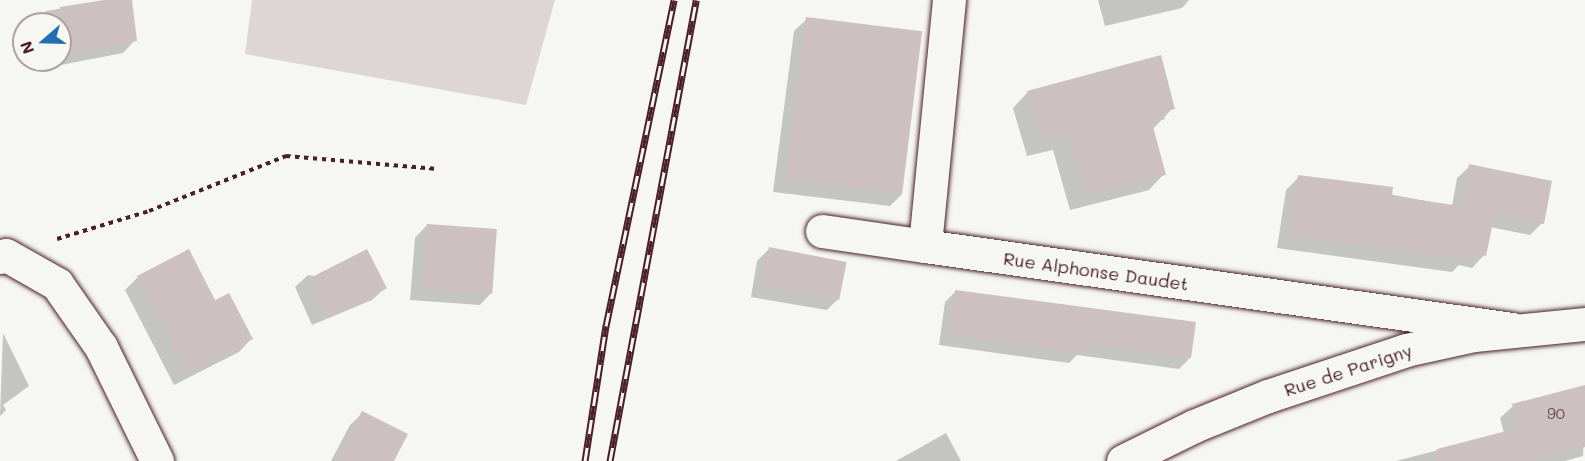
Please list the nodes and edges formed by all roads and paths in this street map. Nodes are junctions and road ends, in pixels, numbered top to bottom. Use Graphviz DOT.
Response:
graph roads {
  1 [pos="949,0"];
  2 [pos="437,169"];
  3 [pos="822,231"];
  4 [pos="925,246"];
  5 [pos="3,256"];
  6 [pos="1585,324"];
  7 [pos="1512,329"];
  8 [pos="157,461"];
  9 [pos="1123,461"];
  1 -- 4 [label="street"];
  2 -- 5 [label="path"];
  3 -- 4 [label="street, Rue Alphonse Daudet"];
  4 -- 7 [label="street, Rue Alphonse Daudet"];
  5 -- 8 [label="street"];
  6 -- 7 [label="street, Rue de Parigny"];
  7 -- 9 [label="street, Rue de Parigny"];
}
